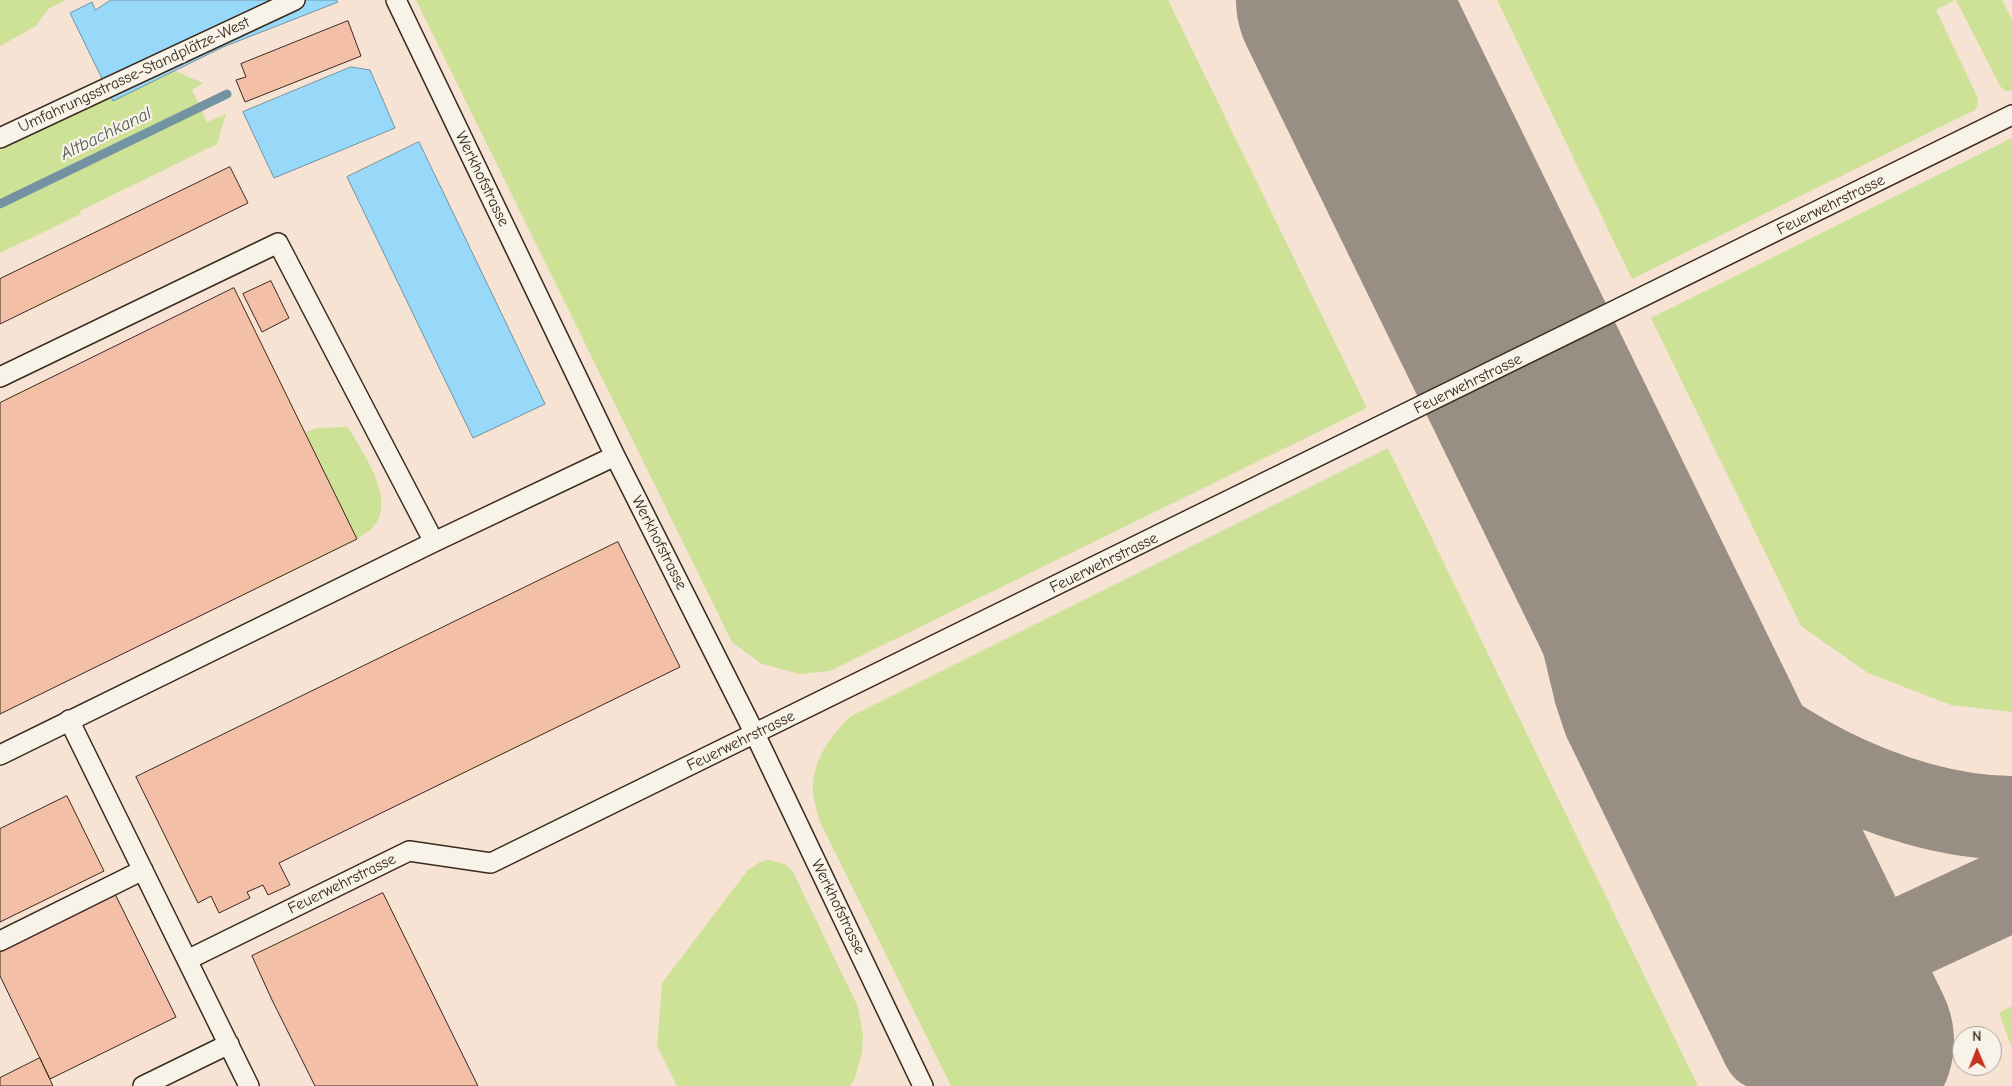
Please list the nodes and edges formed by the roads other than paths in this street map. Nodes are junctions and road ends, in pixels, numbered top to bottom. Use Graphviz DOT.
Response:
graph roads {
  1 [pos="295,0"];
  2 [pos="396,0"];
  3 [pos="2012,115"];
  4 [pos="0,138"];
  5 [pos="0,377"];
  6 [pos="615,456"];
  7 [pos="434,542"];
  8 [pos="69,720"];
  9 [pos="755,734"];
  10 [pos="0,755"];
  11 [pos="143,870"];
  12 [pos="0,941"];
  13 [pos="187,960"];
  14 [pos="229,1044"];
  15 [pos="143,1086"];
  16 [pos="249,1086"];
  17 [pos="923,1086"];
  1 -- 4 [label="lane, Umfahrungsstrasse-Standplätze-West"];
  2 -- 6 [label="lane, Werkhofstrasse"];
  3 -- 9 [label="lane, Feuerwehrstrasse"];
  5 -- 7 [label="lane"];
  6 -- 7 [label="lane"];
  6 -- 9 [label="lane, Werkhofstrasse"];
  7 -- 8 [label="lane"];
  8 -- 10 [label="lane"];
  8 -- 11 [label="lane"];
  9 -- 13 [label="lane, Feuerwehrstrasse"];
  9 -- 17 [label="lane, Werkhofstrasse"];
  11 -- 12 [label="lane"];
  11 -- 13 [label="lane"];
  13 -- 14 [label="lane"];
  14 -- 15 [label="lane"];
  14 -- 16 [label="lane"];
}
